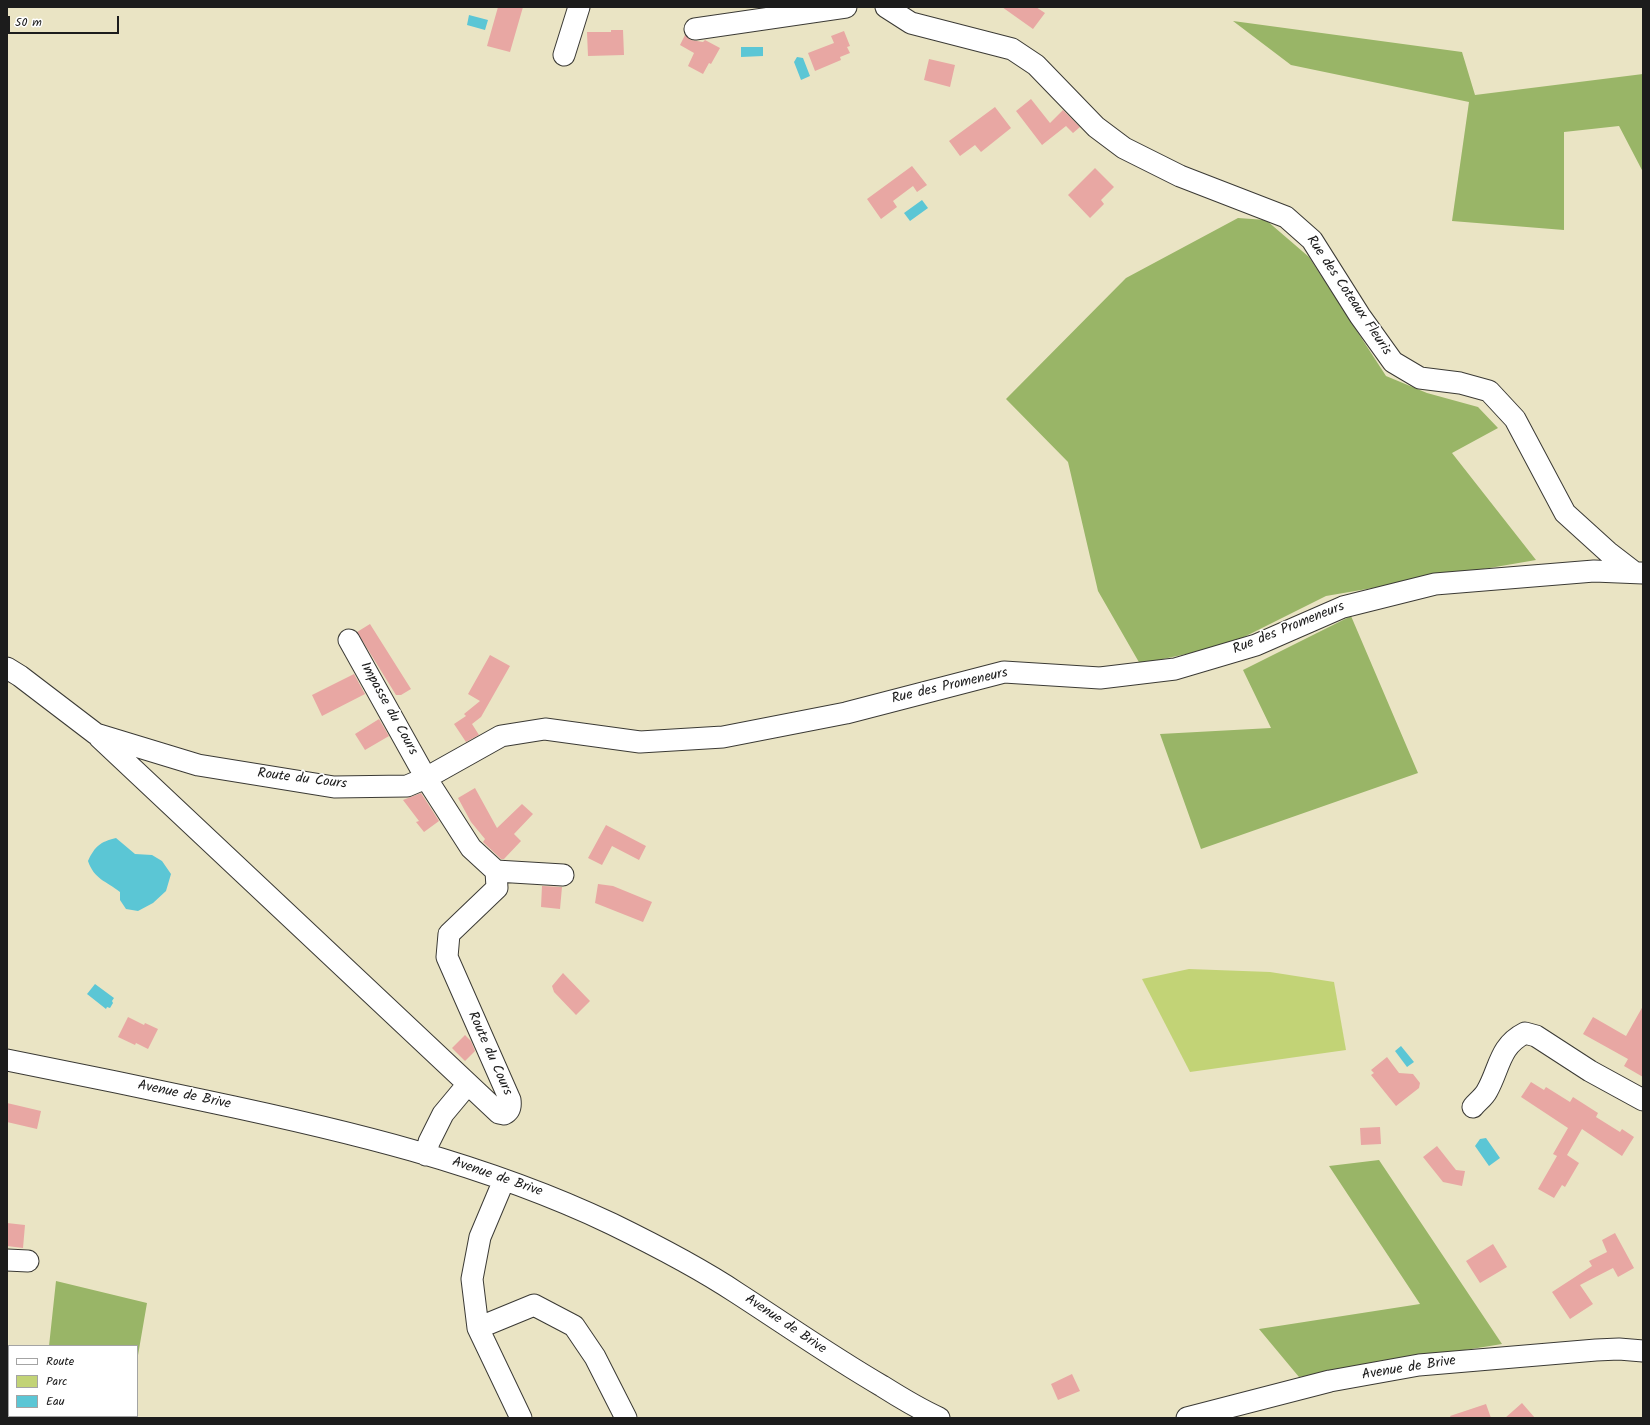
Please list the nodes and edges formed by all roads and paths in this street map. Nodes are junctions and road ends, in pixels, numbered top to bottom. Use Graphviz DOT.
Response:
graph roads {
  1 [pos="579,7"];
  2 [pos="846,7"];
  3 [pos="886,7"];
  4 [pos="695,29"];
  5 [pos="564,55"];
  6 [pos="1639,573"];
  7 [pos="349,640"];
  8 [pos="7,668"];
  9 [pos="96,734"];
  10 [pos="426,778"];
  11 [pos="496,871"];
  12 [pos="563,875"];
  13 [pos="7,1060"];
  14 [pos="468,1084"];
  15 [pos="1643,1100"];
  16 [pos="1473,1107"];
  17 [pos="426,1155"];
  18 [pos="504,1180"];
  19 [pos="7,1260"];
  20 [pos="28,1261"];
  21 [pos="478,1328"];
  22 [pos="1641,1351"];
  23 [pos="520,1418"];
  24 [pos="626,1418"];
  25 [pos="939,1418"];
  26 [pos="1187,1418"];
  1 -- 5 [label="street"];
  2 -- 4 [label="street"];
  3 -- 6 [label="street, Rue des Coteaux Fleuris"];
  6 -- 10 [label="street, Rue des Promeneurs"];
  7 -- 10 [label="street, Impasse du Cours"];
  8 -- 9 [label="street, Route du Cours"];
  9 -- 10 [label="street, Route du Cours"];
  9 -- 14 [label="street, Route du Cours"];
  10 -- 11 [label="street"];
  11 -- 12 [label="street"];
  11 -- 14 [label="street, Route du Cours"];
  13 -- 17 [label="street, Avenue de Brive"];
  14 -- 17 [label="street"];
  15 -- 16 [label="street"];
  17 -- 18 [label="street, Avenue de Brive"];
  18 -- 21 [label="street"];
  18 -- 25 [label="street, Avenue de Brive"];
  19 -- 20 [label="street"];
  21 -- 23 [label="street"];
  21 -- 24 [label="street"];
  22 -- 26 [label="street, Avenue de Brive"];
}
